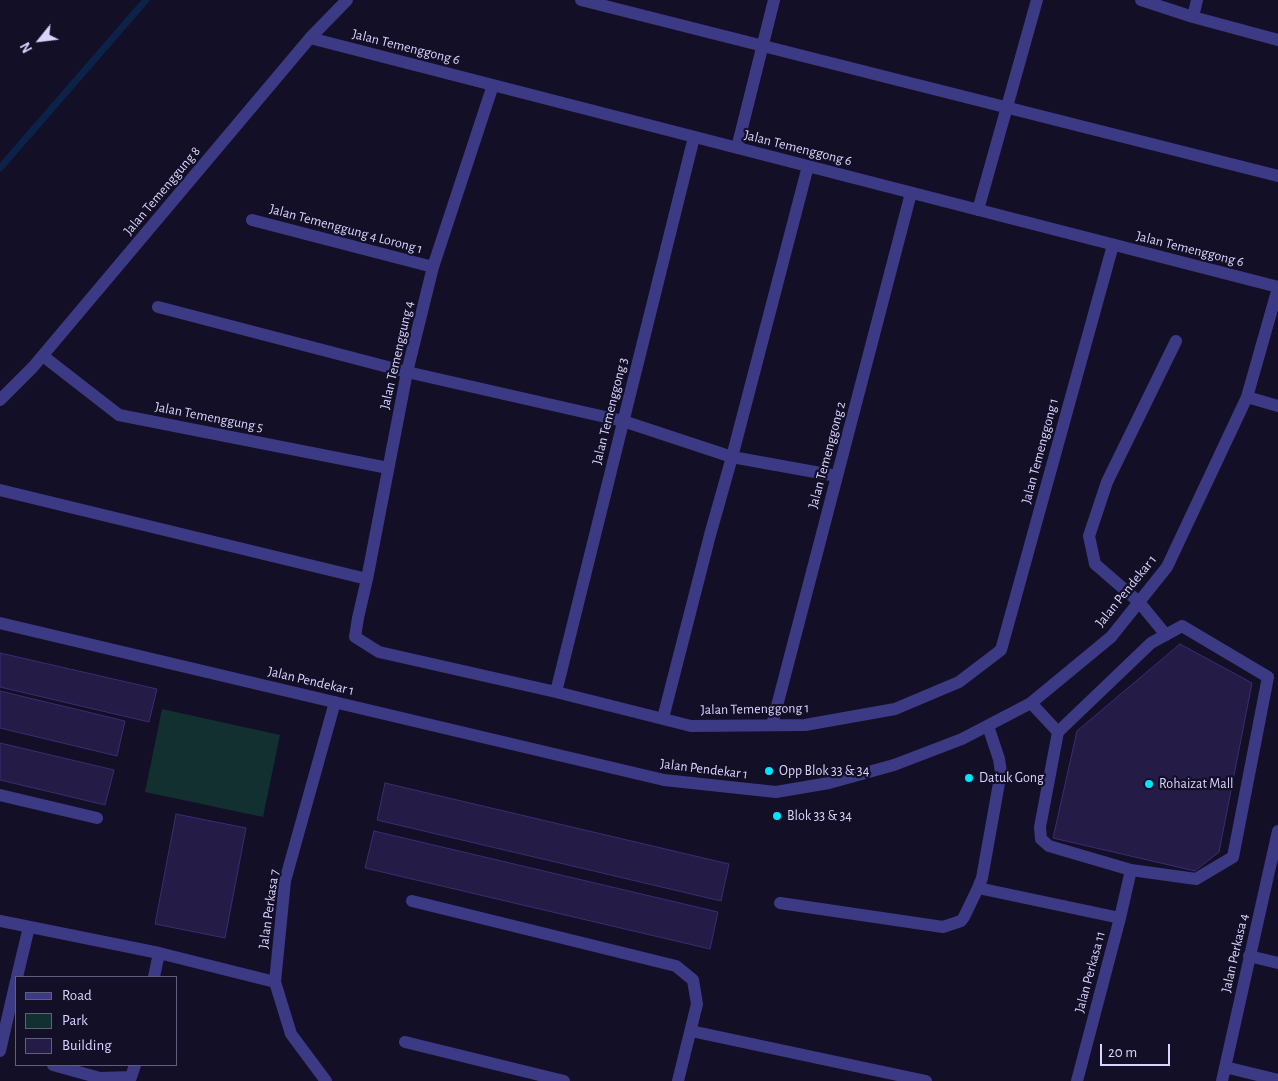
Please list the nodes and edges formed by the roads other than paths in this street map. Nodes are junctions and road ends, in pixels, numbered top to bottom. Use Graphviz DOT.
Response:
graph roads {
  1 [pos="347,0"];
  2 [pos="581,0"];
  3 [pos="774,0"];
  4 [pos="1037,0"];
  5 [pos="1140,0"];
  6 [pos="1197,0"];
  7 [pos="1193,17"];
  8 [pos="310,38"];
  9 [pos="1278,40"];
  10 [pos="763,46"];
  11 [pos="493,85"];
  12 [pos="1008,108"];
  13 [pos="694,137"];
  14 [pos="737,148"];
  15 [pos="808,166"];
  16 [pos="1278,176"];
  17 [pos="911,193"];
  18 [pos="978,210"];
  19 [pos="252,220"];
  20 [pos="1113,245"];
  21 [pos="433,267"];
  22 [pos="1278,288"];
  23 [pos="158,307"];
  24 [pos="1176,341"];
  25 [pos="43,356"];
  26 [pos="407,372"];
  27 [pos="1248,396"];
  28 [pos="0,400"];
  29 [pos="1278,406"];
  30 [pos="623,421"];
  31 [pos="732,457"];
  32 [pos="388,468"];
  33 [pos="837,476"];
  34 [pos="0,490"];
  35 [pos="366,579"];
  36 [pos="1139,602"];
  37 [pos="0,623"];
  38 [pos="1166,635"];
  39 [pos="355,637"];
  40 [pos="556,692"];
  41 [pos="335,702"];
  42 [pos="1031,703"];
  43 [pos="663,718"];
  44 [pos="772,725"];
  45 [pos="988,726"];
  46 [pos="1058,732"];
  47 [pos="0,795"];
  48 [pos="97,818"];
  49 [pos="1278,831"];
  50 [pos="1130,870"];
  51 [pos="978,888"];
  52 [pos="412,901"];
  53 [pos="780,903"];
  54 [pos="1120,918"];
  55 [pos="0,921"];
  56 [pos="29,927"];
  57 [pos="159,953"];
  58 [pos="1249,956"];
  59 [pos="1278,963"];
  60 [pos="18,976"];
  61 [pos="154,976"];
  62 [pos="274,982"];
  63 [pos="15,988"];
  64 [pos="691,1031"];
  65 [pos="405,1042"];
  66 [pos="0,1052"];
  67 [pos="57,1066"];
  68 [pos="135,1066"];
  69 [pos="1225,1067"];
  70 [pos="1278,1080"];
  71 [pos="326,1081"];
  72 [pos="564,1081"];
  73 [pos="678,1081"];
  74 [pos="926,1081"];
  75 [pos="1077,1081"];
  76 [pos="1222,1081"];
  1 -- 8 [label="street, Jalan Temenggung 8"];
  2 -- 10 [label="street"];
  3 -- 10 [label="street"];
  4 -- 12 [label="street"];
  5 -- 7 [label="street"];
  6 -- 7 [label="street"];
  7 -- 9 [label="street"];
  8 -- 11 [label="street, Jalan Temenggong 6"];
  8 -- 25 [label="street, Jalan Temenggung 8"];
  10 -- 12 [label="street"];
  10 -- 14 [label="street"];
  11 -- 13 [label="street, Jalan Temenggong 6"];
  11 -- 21 [label="street, Jalan Temenggung 4"];
  12 -- 16 [label="street"];
  12 -- 18 [label="street"];
  13 -- 14 [label="street, Jalan Temenggong 6"];
  13 -- 30 [label="street, Jalan Temenggong 3"];
  14 -- 15 [label="street, Jalan Temenggong 6"];
  15 -- 17 [label="street, Jalan Temenggong 6"];
  15 -- 31 [label="street"];
  17 -- 18 [label="street, Jalan Temenggong 6"];
  17 -- 33 [label="street, Jalan Temenggong 2"];
  18 -- 20 [label="street, Jalan Temenggong 6"];
  19 -- 21 [label="street, Jalan Temenggung 4 Lorong 1"];
  20 -- 22 [label="street, Jalan Temenggong 6"];
  20 -- 44 [label="street, Jalan Temenggong 1"];
  21 -- 26 [label="street, Jalan Temenggung 4"];
  22 -- 27 [label="street, Jalan Pendekar 1"];
  23 -- 26 [label="street"];
  24 -- 36 [label="street"];
  25 -- 28 [label="street, Jalan Temenggung 8"];
  25 -- 32 [label="street, Jalan Temenggung 5"];
  26 -- 30 [label="street"];
  26 -- 32 [label="street, Jalan Temenggung 4"];
  27 -- 29 [label="street"];
  27 -- 36 [label="street, Jalan Pendekar 1"];
  30 -- 31 [label="street"];
  30 -- 40 [label="street, Jalan Temenggong 3"];
  31 -- 33 [label="street"];
  31 -- 43 [label="street"];
  32 -- 35 [label="street, Jalan Temenggung 4"];
  33 -- 44 [label="street, Jalan Temenggong 2"];
  34 -- 35 [label="street"];
  35 -- 39 [label="street, Jalan Temenggung 4"];
  36 -- 38 [label="street"];
  36 -- 42 [label="street, Jalan Pendekar 1"];
  37 -- 41 [label="street, Jalan Pendekar 1"];
  38 -- 46 [label="street"];
  38 -- 50 [label="street"];
  39 -- 40 [label="street, Jalan Temenggong 1"];
  40 -- 43 [label="street, Jalan Temenggong 1"];
  41 -- 45 [label="street, Jalan Pendekar 1"];
  41 -- 62 [label="street, Jalan Perkasa 7"];
  42 -- 45 [label="street, Jalan Pendekar 1"];
  42 -- 46 [label="street"];
  43 -- 44 [label="street, Jalan Temenggong 1"];
  45 -- 51 [label="street"];
  46 -- 50 [label="street"];
  47 -- 48 [label="street"];
  49 -- 58 [label="street, Jalan Perkasa 4"];
  50 -- 54 [label="street, Jalan Perkasa 11"];
  51 -- 53 [label="street"];
  51 -- 54 [label="street"];
  52 -- 64 [label="street"];
  54 -- 75 [label="street, Jalan Perkasa 11"];
  55 -- 56 [label="street"];
  56 -- 57 [label="street"];
  56 -- 60 [label="street"];
  57 -- 61 [label="street"];
  57 -- 62 [label="street"];
  58 -- 59 [label="street"];
  58 -- 69 [label="street, Jalan Perkasa 4"];
  62 -- 71 [label="street, Jalan Perkasa 7"];
  63 -- 66 [label="street"];
  64 -- 73 [label="street"];
  64 -- 74 [label="street"];
  65 -- 72 [label="street"];
  67 -- 68 [label="street"];
  69 -- 70 [label="street"];
  69 -- 76 [label="street, Jalan Perkasa 4"];
}
